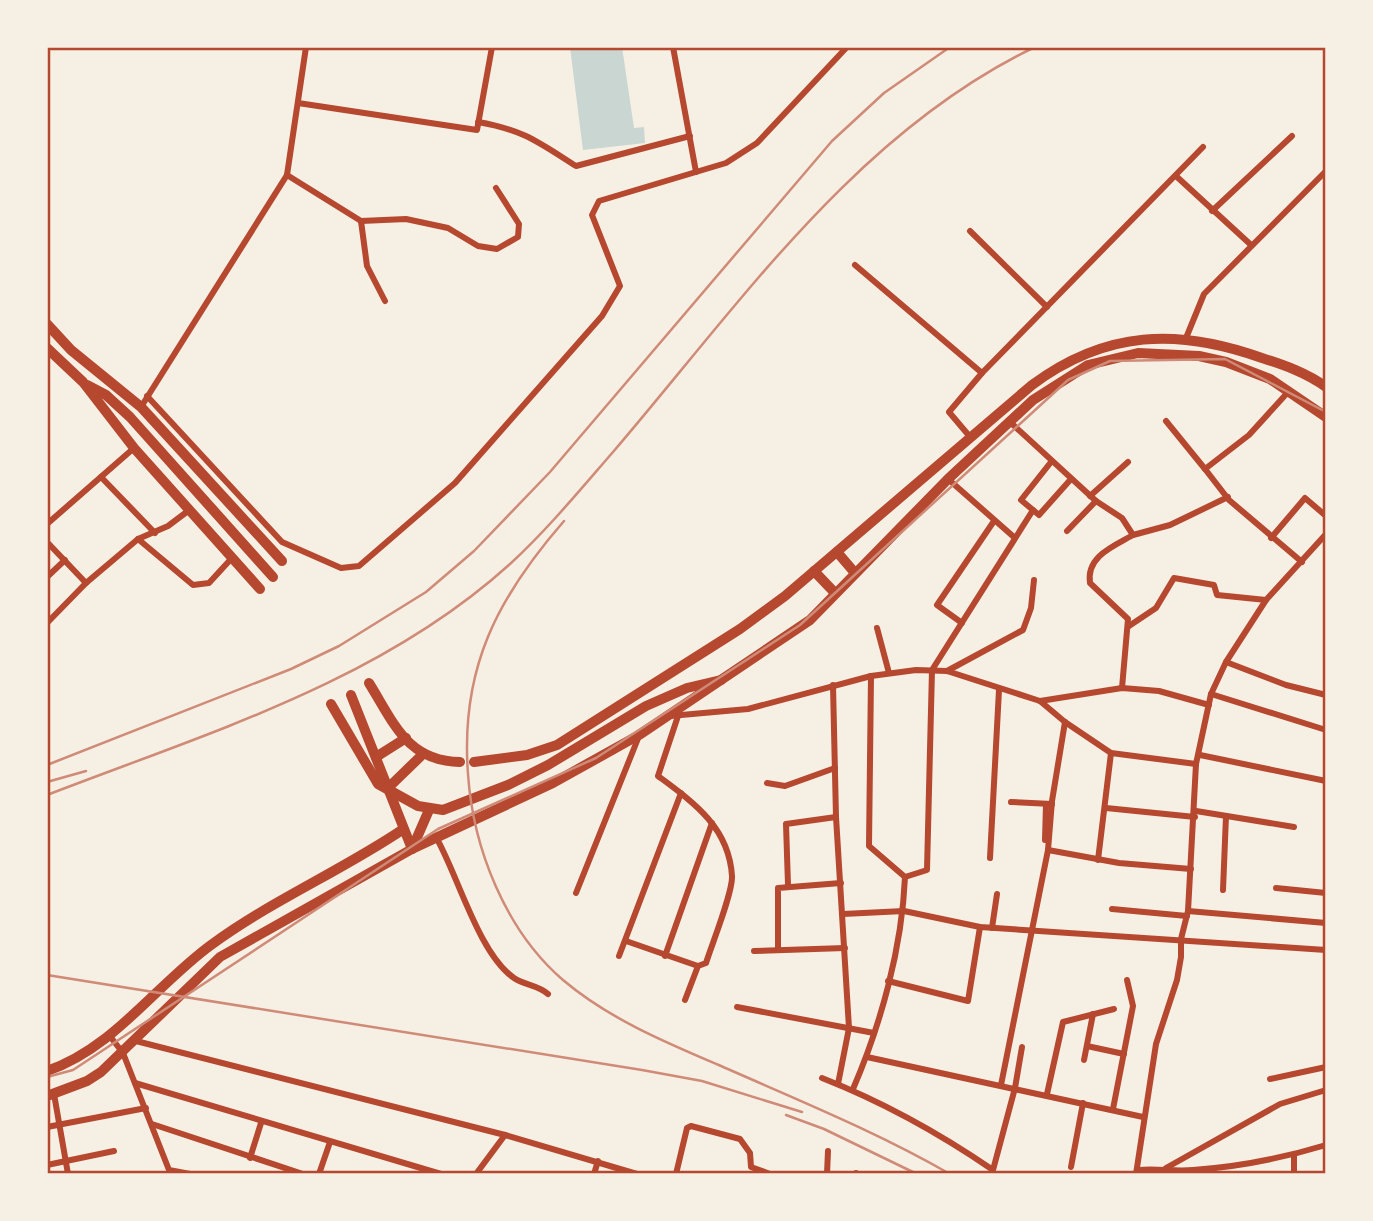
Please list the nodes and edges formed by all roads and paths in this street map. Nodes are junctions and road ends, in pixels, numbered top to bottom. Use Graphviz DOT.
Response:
graph roads {
  1 [pos="306,47"];
  2 [pos="492,47"];
  3 [pos="673,47"];
  4 [pos="847,47"];
  5 [pos="298,103"];
  6 [pos="478,122"];
  7 [pos="690,136"];
  8 [pos="1292,136"];
  9 [pos="1202,147"];
  10 [pos="1326,171"];
  11 [pos="696,172"];
  12 [pos="287,175"];
  13 [pos="1176,176"];
  14 [pos="496,188"];
  15 [pos="1212,211"];
  16 [pos="361,221"];
  17 [pos="970,231"];
  18 [pos="1250,244"];
  19 [pos="855,265"];
  20 [pos="385,301"];
  21 [pos="1047,307"];
  22 [pos="47,324"];
  23 [pos="1186,338"];
  24 [pos="47,348"];
  25 [pos="982,373"];
  26 [pos="83,382"];
  27 [pos="1326,387"];
  28 [pos="1290,390"];
  29 [pos="147,396"];
  30 [pos="141,407"];
  31 [pos="1326,417"];
  32 [pos="1166,421"];
  33 [pos="1010,422"];
  34 [pos="971,438"];
  35 [pos="134,448"];
  36 [pos="1051,462"];
  37 [pos="1128,462"];
  38 [pos="1205,468"];
  39 [pos="101,477"];
  40 [pos="1072,479"];
  41 [pos="948,480"];
  42 [pos="1228,497"];
  43 [pos="1093,498"];
  44 [pos="1033,510"];
  45 [pos="188,511"];
  46 [pos="1326,516"];
  47 [pos="994,521"];
  48 [pos="47,524"];
  49 [pos="1067,531"];
  50 [pos="155,533"];
  51 [pos="1326,534"];
  52 [pos="1133,535"];
  53 [pos="1015,538"];
  54 [pos="1271,538"];
  55 [pos="138,539"];
  56 [pos="47,542"];
  57 [pos="836,552"];
  58 [pos="231,559"];
  59 [pos="65,560"];
  60 [pos="282,561"];
  61 [pos="1302,562"];
  62 [pos="814,572"];
  63 [pos="855,573"];
  64 [pos="47,577"];
  65 [pos="273,577"];
  66 [pos="1034,580"];
  67 [pos="86,583"];
  68 [pos="260,589"];
  69 [pos="835,593"];
  70 [pos="1266,600"];
  71 [pos="47,623"];
  72 [pos="962,623"];
  73 [pos="1129,626"];
  74 [pos="877,628"];
  75 [pos="1226,662"];
  76 [pos="932,670"];
  77 [pos="947,671"];
  78 [pos="889,673"];
  79 [pos="871,676"];
  80 [pos="725,680"];
  81 [pos="369,683"];
  82 [pos="833,685"];
  83 [pos="1122,688"];
  84 [pos="999,690"];
  85 [pos="351,695"];
  86 [pos="1211,695"];
  87 [pos="1326,695"];
  88 [pos="1040,701"];
  89 [pos="331,704"];
  90 [pos="1209,705"];
  91 [pos="678,716"];
  92 [pos="663,717"];
  93 [pos="1065,722"];
  94 [pos="1326,730"];
  95 [pos="639,735"];
  96 [pos="406,738"];
  97 [pos="1111,753"];
  98 [pos="423,754"];
  99 [pos="1200,755"];
  100 [pos="376,757"];
  101 [pos="460,762"];
  102 [pos="474,762"];
  103 [pos="1196,764"];
  104 [pos="835,768"];
  105 [pos="1326,782"];
  106 [pos="767,783"];
  107 [pos="388,787"];
  108 [pos="681,793"];
  109 [pos="1011,802"];
  110 [pos="1049,804"];
  111 [pos="1106,808"];
  112 [pos="429,810"];
  113 [pos="1195,814"];
  114 [pos="1226,816"];
  115 [pos="836,817"];
  116 [pos="712,823"];
  117 [pos="1294,827"];
  118 [pos="402,830"];
  119 [pos="437,839"];
  120 [pos="1045,840"];
  121 [pos="412,849"];
  122 [pos="1048,850"];
  123 [pos="990,858"];
  124 [pos="1098,860"];
  125 [pos="1191,869"];
  126 [pos="905,877"];
  127 [pos="841,883"];
  128 [pos="788,885"];
  129 [pos="1276,887"];
  130 [pos="1223,890"];
  131 [pos="576,893"];
  132 [pos="1326,893"];
  133 [pos="997,894"];
  134 [pos="1112,909"];
  135 [pos="904,911"];
  136 [pos="843,914"];
  137 [pos="1188,914"];
  138 [pos="1326,923"];
  139 [pos="980,928"];
  140 [pos="992,928"];
  141 [pos="1030,931"];
  142 [pos="1181,939"];
  143 [pos="626,941"];
  144 [pos="845,948"];
  145 [pos="778,950"];
  146 [pos="1326,950"];
  147 [pos="754,951"];
  148 [pos="619,956"];
  149 [pos="664,956"];
  150 [pos="698,966"];
  151 [pos="1127,980"];
  152 [pos="888,981"];
  153 [pos="548,994"];
  154 [pos="685,1000"];
  155 [pos="737,1007"];
  156 [pos="1114,1009"];
  157 [pos="1093,1014"];
  158 [pos="849,1028"];
  159 [pos="874,1033"];
  160 [pos="109,1035"];
  161 [pos="136,1041"];
  162 [pos="1087,1046"];
  163 [pos="1022,1047"];
  164 [pos="123,1053"];
  165 [pos="1124,1054"];
  166 [pos="867,1057"];
  167 [pos="1084,1060"];
  168 [pos="1326,1067"];
  169 [pos="47,1072"];
  170 [pos="822,1078"];
  171 [pos="1270,1079"];
  172 [pos="135,1083"];
  173 [pos="838,1084"];
  174 [pos="1000,1085"];
  175 [pos="1015,1088"];
  176 [pos="853,1089"];
  177 [pos="1326,1090"];
  178 [pos="1047,1094"];
  179 [pos="50,1095"];
  180 [pos="1083,1103"];
  181 [pos="146,1108"];
  182 [pos="1113,1109"];
  183 [pos="1143,1118"];
  184 [pos="261,1123"];
  185 [pos="61,1125"];
  186 [pos="152,1125"];
  187 [pos="47,1127"];
  188 [pos="505,1135"];
  189 [pos="330,1142"];
  190 [pos="1326,1145"];
  191 [pos="114,1151"];
  192 [pos="828,1151"];
  193 [pos="1294,1155"];
  194 [pos="250,1158"];
  195 [pos="66,1161"];
  196 [pos="598,1161"];
  197 [pos="47,1165"];
  198 [pos="1071,1167"];
  199 [pos="1166,1168"];
  200 [pos="1138,1172"];
  201 [pos="68,1174"];
  202 [pos="190,1174"];
  203 [pos="303,1174"];
  204 [pos="318,1174"];
  205 [pos="441,1174"];
  206 [pos="476,1174"];
  207 [pos="594,1174"];
  208 [pos="637,1174"];
  209 [pos="676,1174"];
  210 [pos="770,1174"];
  211 [pos="827,1174"];
  212 [pos="1294,1174"];
  1 -- 5 [label="street"];
  2 -- 6 [label="street"];
  3 -- 7 [label="street"];
  4 -- 11 [label="street"];
  5 -- 6 [label="street"];
  5 -- 12 [label="street"];
  6 -- 7 [label="street"];
  7 -- 11 [label="street"];
  8 -- 15 [label="street"];
  9 -- 13 [label="street"];
  10 -- 18 [label="street"];
  11 -- 29 [label="street"];
  12 -- 16 [label="street"];
  12 -- 29 [label="street"];
  13 -- 15 [label="street"];
  13 -- 21 [label="street"];
  14 -- 16 [label="street"];
  15 -- 18 [label="street"];
  16 -- 20 [label="street"];
  17 -- 21 [label="street"];
  18 -- 23 [label="street"];
  19 -- 25 [label="street"];
  21 -- 25 [label="street"];
  22 -- 30 [label="main road"];
  23 -- 27 [label="main road"];
  23 -- 34 [label="main road"];
  24 -- 26 [label="main road"];
  25 -- 34 [label="street"];
  26 -- 35 [label="main road"];
  26 -- 65 [label="main road"];
  28 -- 31 [label="main road"];
  28 -- 33 [label="main road"];
  28 -- 38 [label="street"];
  29 -- 30 [label="street"];
  30 -- 60 [label="main road"];
  32 -- 38 [label="street"];
  33 -- 36 [label="street"];
  33 -- 41 [label="main road"];
  34 -- 57 [label="main road"];
  35 -- 39 [label="street"];
  35 -- 45 [label="main road"];
  36 -- 40 [label="street"];
  36 -- 44 [label="street"];
  37 -- 43 [label="street"];
  38 -- 42 [label="street"];
  39 -- 48 [label="street"];
  39 -- 50 [label="street"];
  40 -- 43 [label="street"];
  40 -- 44 [label="street"];
  41 -- 47 [label="street"];
  41 -- 63 [label="main road"];
  42 -- 52 [label="street"];
  42 -- 54 [label="street"];
  43 -- 49 [label="street"];
  43 -- 52 [label="street"];
  44 -- 53 [label="street"];
  45 -- 50 [label="street"];
  45 -- 58 [label="main road"];
  46 -- 54 [label="street"];
  47 -- 53 [label="street"];
  47 -- 72 [label="street"];
  50 -- 55 [label="street"];
  51 -- 61 [label="street"];
  52 -- 73 [label="street"];
  53 -- 72 [label="street"];
  54 -- 61 [label="street"];
  55 -- 58 [label="street"];
  55 -- 67 [label="street"];
  56 -- 59 [label="street"];
  57 -- 62 [label="main road"];
  57 -- 63 [label="main road"];
  58 -- 68 [label="main road"];
  59 -- 64 [label="street"];
  59 -- 67 [label="street"];
  61 -- 70 [label="street"];
  62 -- 69 [label="main road"];
  62 -- 102 [label="main road"];
  63 -- 69 [label="main road"];
  66 -- 77 [label="street"];
  67 -- 71 [label="street"];
  69 -- 80 [label="main road"];
  70 -- 73 [label="street"];
  70 -- 75 [label="street"];
  72 -- 76 [label="street"];
  73 -- 83 [label="street"];
  74 -- 78 [label="street"];
  75 -- 86 [label="street"];
  75 -- 87 [label="street"];
  76 -- 77 [label="street"];
  76 -- 78 [label="street"];
  76 -- 126 [label="street"];
  77 -- 84 [label="street"];
  78 -- 79 [label="street"];
  79 -- 82 [label="street"];
  79 -- 126 [label="street"];
  80 -- 92 [label="main road"];
  80 -- 112 [label="main road"];
  81 -- 96 [label="main road"];
  82 -- 91 [label="street"];
  82 -- 104 [label="street"];
  83 -- 88 [label="street"];
  83 -- 90 [label="street"];
  84 -- 88 [label="street"];
  84 -- 123 [label="street"];
  85 -- 100 [label="main road"];
  86 -- 90 [label="street"];
  86 -- 94 [label="street"];
  88 -- 93 [label="street"];
  89 -- 107 [label="main road"];
  90 -- 99 [label="street"];
  91 -- 92 [label="street"];
  91 -- 108 [label="street"];
  92 -- 95 [label="main road"];
  93 -- 97 [label="street"];
  93 -- 110 [label="street"];
  95 -- 119 [label="main road"];
  95 -- 131 [label="street"];
  96 -- 98 [label="main road"];
  96 -- 100 [label="main road"];
  97 -- 103 [label="street"];
  97 -- 111 [label="street"];
  98 -- 101 [label="main road"];
  98 -- 107 [label="main road"];
  99 -- 103 [label="street"];
  99 -- 105 [label="street"];
  100 -- 107 [label="main road"];
  103 -- 113 [label="street"];
  104 -- 106 [label="street"];
  104 -- 115 [label="street"];
  107 -- 112 [label="main road"];
  107 -- 118 [label="main road"];
  108 -- 116 [label="street"];
  108 -- 143 [label="street"];
  109 -- 110 [label="street"];
  110 -- 120 [label="street"];
  110 -- 122 [label="street"];
  111 -- 113 [label="street"];
  111 -- 124 [label="street"];
  112 -- 121 [label="main road"];
  113 -- 114 [label="street"];
  113 -- 125 [label="street"];
  114 -- 117 [label="street"];
  114 -- 130 [label="street"];
  115 -- 127 [label="street"];
  115 -- 128 [label="street"];
  116 -- 149 [label="street"];
  116 -- 150 [label="street"];
  118 -- 121 [label="main road"];
  118 -- 160 [label="main road"];
  119 -- 121 [label="main road"];
  119 -- 153 [label="street"];
  121 -- 161 [label="main road"];
  122 -- 124 [label="street"];
  122 -- 141 [label="street"];
  124 -- 125 [label="street"];
  125 -- 137 [label="street"];
  126 -- 135 [label="street"];
  127 -- 128 [label="street"];
  127 -- 136 [label="street"];
  128 -- 145 [label="street"];
  129 -- 132 [label="street"];
  133 -- 140 [label="street"];
  134 -- 137 [label="street"];
  135 -- 136 [label="street"];
  135 -- 139 [label="street"];
  135 -- 152 [label="street"];
  136 -- 144 [label="street"];
  137 -- 138 [label="street"];
  137 -- 142 [label="street"];
  139 -- 140 [label="street"];
  139 -- 152 [label="street"];
  140 -- 141 [label="street"];
  141 -- 142 [label="street"];
  141 -- 174 [label="street"];
  142 -- 146 [label="street"];
  142 -- 183 [label="street"];
  143 -- 148 [label="street"];
  143 -- 149 [label="street"];
  144 -- 145 [label="street"];
  144 -- 158 [label="street"];
  145 -- 147 [label="street"];
  149 -- 150 [label="street"];
  150 -- 154 [label="street"];
  151 -- 165 [label="street"];
  152 -- 159 [label="street"];
  155 -- 158 [label="street"];
  156 -- 157 [label="street"];
  157 -- 162 [label="street"];
  157 -- 178 [label="street"];
  158 -- 159 [label="street"];
  158 -- 173 [label="street"];
  159 -- 166 [label="street"];
  160 -- 164 [label="street"];
  160 -- 169 [label="main road"];
  161 -- 164 [label="main road"];
  161 -- 188 [label="street"];
  162 -- 165 [label="street"];
  162 -- 167 [label="street"];
  163 -- 175 [label="street"];
  164 -- 172 [label="street"];
  164 -- 179 [label="main road"];
  165 -- 182 [label="street"];
  166 -- 174 [label="street"];
  166 -- 176 [label="street"];
  168 -- 171 [label="street"];
  170 -- 173 [label="street"];
  172 -- 181 [label="street"];
  172 -- 184 [label="street"];
  173 -- 176 [label="street"];
  174 -- 175 [label="street"];
  175 -- 176 [label="street"];
  175 -- 178 [label="street"];
  177 -- 199 [label="street"];
  178 -- 180 [label="street"];
  179 -- 185 [label="street"];
  180 -- 182 [label="street"];
  180 -- 198 [label="street"];
  181 -- 185 [label="street"];
  181 -- 186 [label="street"];
  182 -- 183 [label="street"];
  183 -- 200 [label="street"];
  184 -- 189 [label="street"];
  184 -- 194 [label="street"];
  185 -- 187 [label="street"];
  185 -- 195 [label="street"];
  186 -- 194 [label="street"];
  186 -- 202 [label="street"];
  188 -- 196 [label="street"];
  188 -- 206 [label="street"];
  189 -- 204 [label="street"];
  189 -- 205 [label="street"];
  190 -- 193 [label="street"];
  191 -- 195 [label="street"];
  192 -- 211 [label="street"];
  193 -- 199 [label="street"];
  193 -- 212 [label="street"];
  194 -- 203 [label="street"];
  195 -- 197 [label="street"];
  195 -- 201 [label="street"];
  196 -- 207 [label="street"];
  196 -- 208 [label="street"];
  199 -- 200 [label="street"];
  209 -- 210 [label="street"];
}
